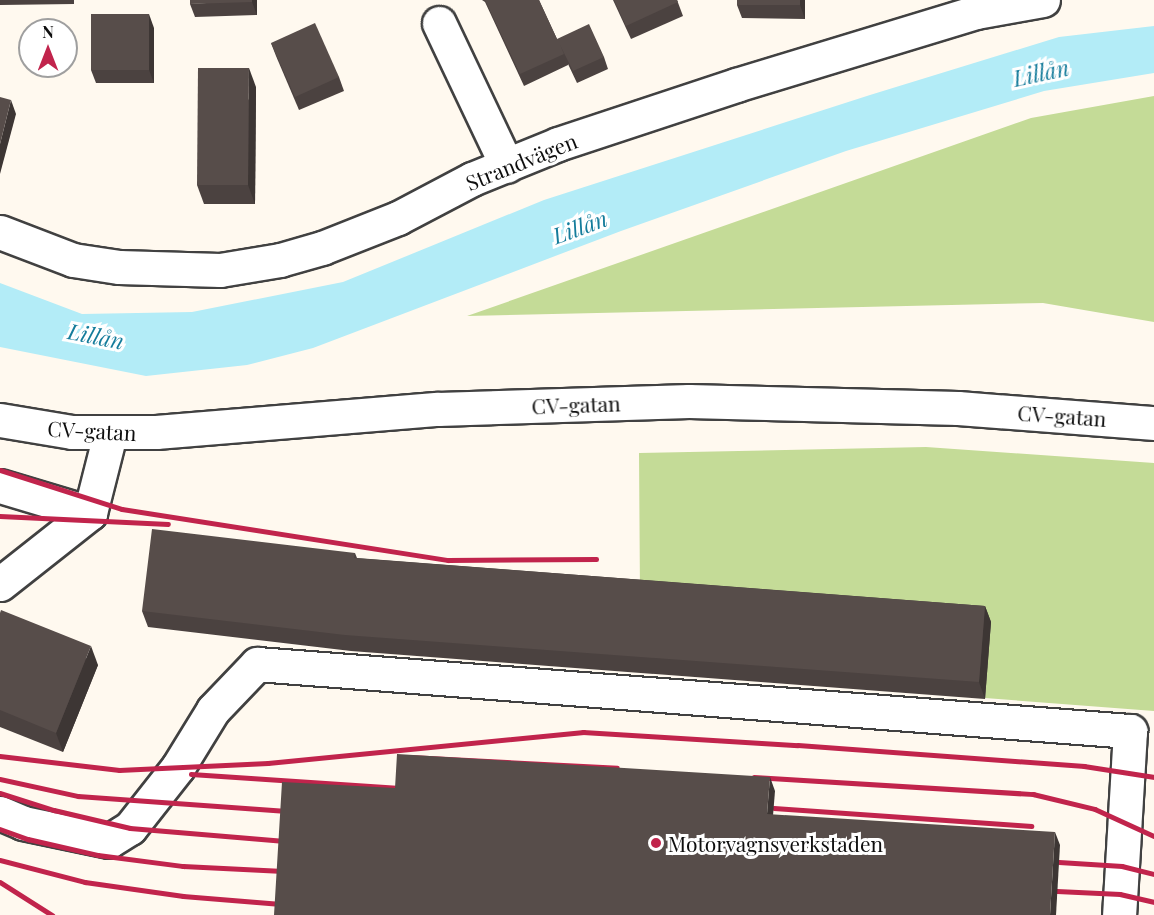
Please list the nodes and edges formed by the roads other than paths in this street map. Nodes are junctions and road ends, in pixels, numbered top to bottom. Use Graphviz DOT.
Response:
graph roads {
  1 [pos="1043,0"];
  2 [pos="439,22"];
  3 [pos="507,166"];
  4 [pos="0,232"];
  5 [pos="0,420"];
  6 [pos="1154,423"];
  7 [pos="110,434"];
  8 [pos="0,486"];
  9 [pos="90,513"];
  10 [pos="0,584"];
  11 [pos="1142,732"];
  12 [pos="0,813"];
  13 [pos="1119,915"];
  1 -- 3 [label="street, Strandvägen"];
  2 -- 3 [label="street"];
  3 -- 4 [label="street, Strandvägen"];
  5 -- 7 [label="street, CV-gatan"];
  6 -- 7 [label="street, CV-gatan"];
  7 -- 9 [label="street"];
  8 -- 9 [label="street"];
  9 -- 10 [label="street"];
  11 -- 12 [label="street"];
  11 -- 13 [label="street"];
}
